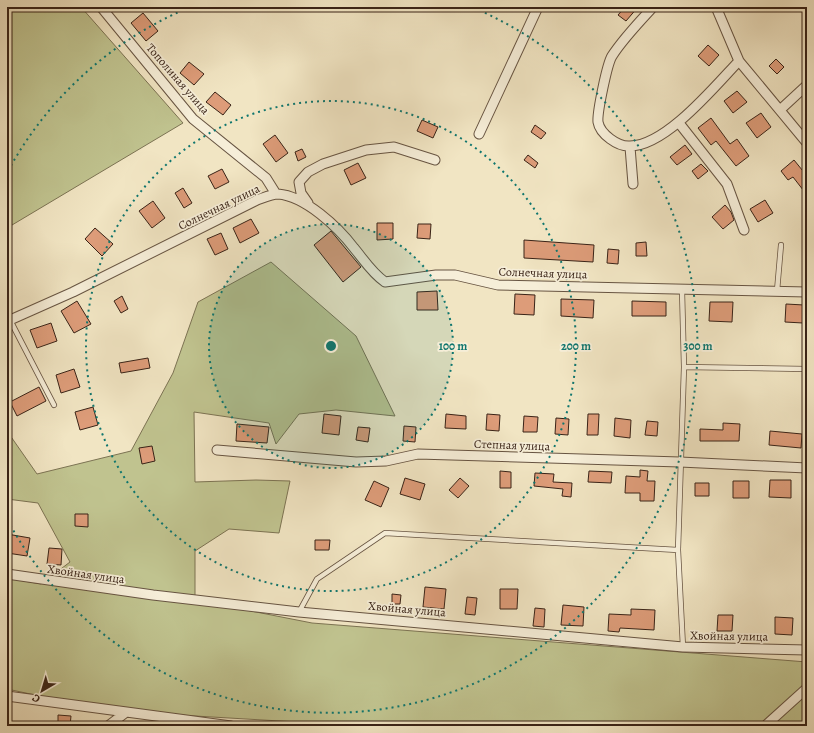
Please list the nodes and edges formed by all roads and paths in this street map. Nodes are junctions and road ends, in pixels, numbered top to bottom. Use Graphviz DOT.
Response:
graph roads {
  1 [pos="101,7"];
  2 [pos="538,7"];
  3 [pos="653,7"];
  4 [pos="716,7"];
  5 [pos="739,61"];
  6 [pos="807,85"];
  7 [pos="781,110"];
  8 [pos="679,123"];
  9 [pos="479,134"];
  10 [pos="807,143"];
  11 [pos="630,147"];
  12 [pos="435,160"];
  13 [pos="633,184"];
  14 [pos="276,194"];
  15 [pos="309,204"];
  16 [pos="744,230"];
  17 [pos="781,245"];
  18 [pos="682,290"];
  19 [pos="777,291"];
  20 [pos="807,292"];
  21 [pos="9,319"];
  22 [pos="684,367"];
  23 [pos="807,369"];
  24 [pos="54,405"];
  25 [pos="217,450"];
  26 [pos="680,462"];
  27 [pos="807,468"];
  28 [pos="678,550"];
  29 [pos="7,574"];
  30 [pos="299,612"];
  31 [pos="683,647"];
  32 [pos="807,650"];
  33 [pos="807,688"];
  34 [pos="7,696"];
  35 [pos="125,713"];
  36 [pos="108,726"];
  37 [pos="231,726"];
  38 [pos="765,726"];
  1 -- 14 [label="street, Тополиная улица"];
  2 -- 9 [label="street"];
  3 -- 11 [label="street"];
  4 -- 5 [label="street"];
  5 -- 7 [label="street"];
  5 -- 8 [label="street"];
  6 -- 7 [label="street"];
  7 -- 10 [label="street"];
  8 -- 11 [label="street"];
  8 -- 16 [label="street"];
  11 -- 13 [label="street"];
  12 -- 15 [label="street"];
  14 -- 15 [label="street, Солнечная улица"];
  14 -- 21 [label="street, Солнечная улица"];
  15 -- 18 [label="street, Солнечная улица"];
  17 -- 19 [label="lane"];
  18 -- 19 [label="street, Солнечная улица"];
  18 -- 22 [label="lane"];
  19 -- 20 [label="street, Солнечная улица"];
  21 -- 24 [label="lane"];
  22 -- 23 [label="lane"];
  22 -- 26 [label="lane"];
  25 -- 26 [label="street, Степная улица"];
  26 -- 27 [label="street, Степная улица"];
  26 -- 28 [label="lane"];
  28 -- 30 [label="lane"];
  28 -- 31 [label="lane"];
  29 -- 30 [label="street, Хвойная улица"];
  30 -- 31 [label="street, Хвойная улица"];
  31 -- 32 [label="street, Хвойная улица"];
  33 -- 38 [label="street"];
  34 -- 35 [label="street"];
  35 -- 36 [label="street"];
  35 -- 37 [label="street"];
}
